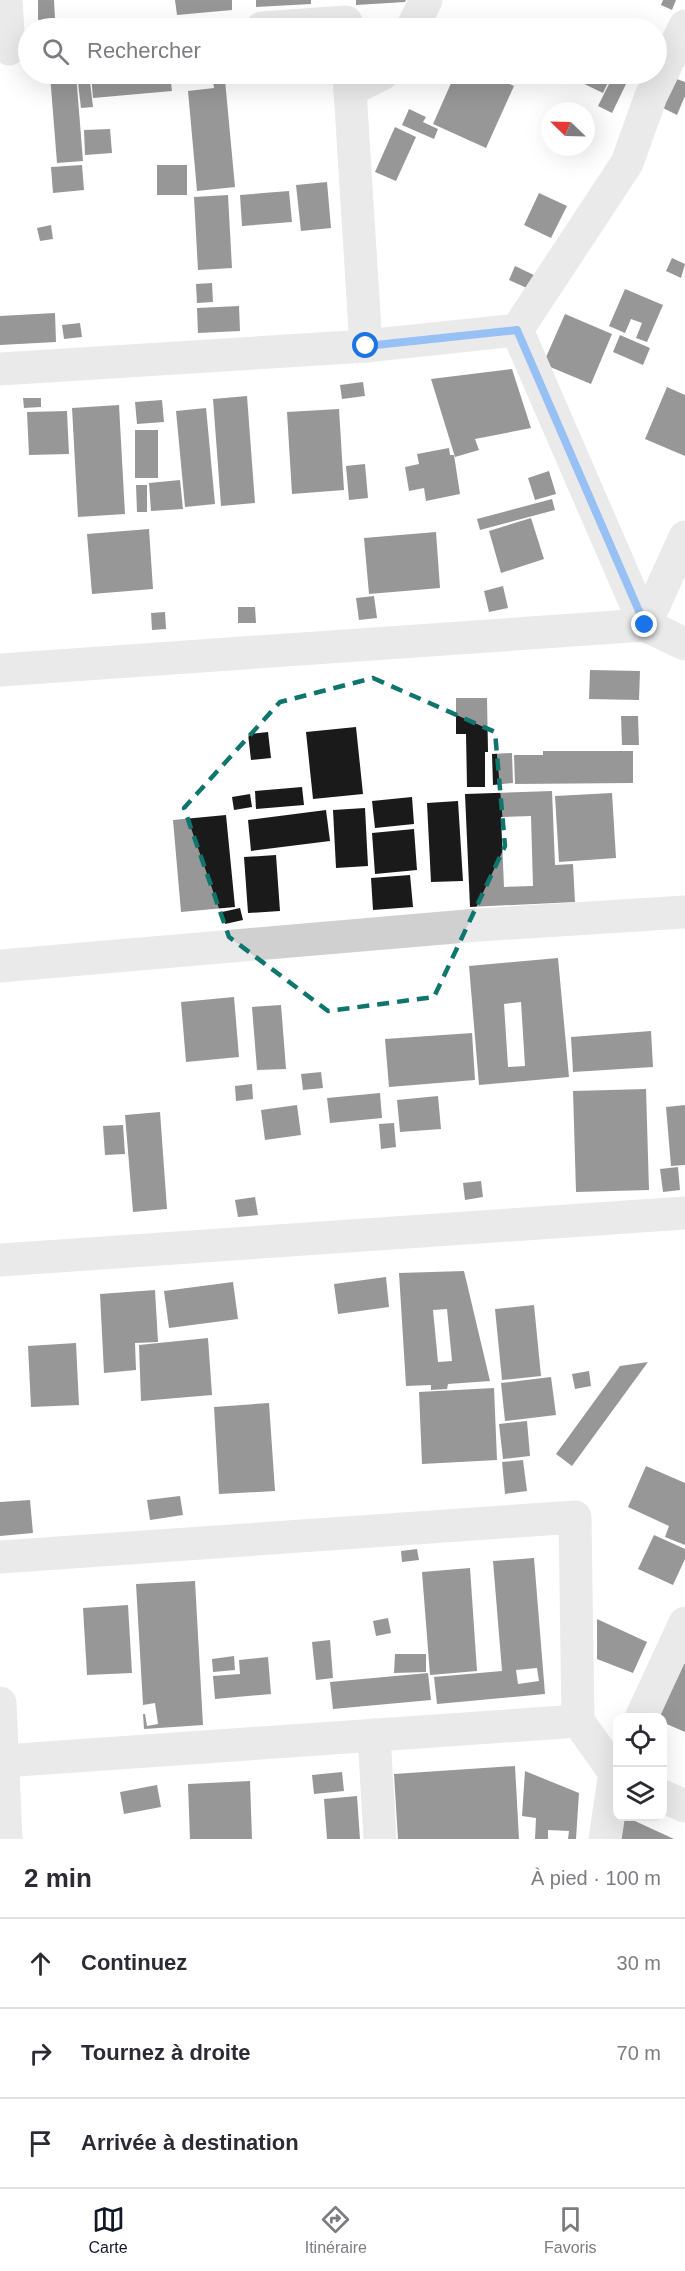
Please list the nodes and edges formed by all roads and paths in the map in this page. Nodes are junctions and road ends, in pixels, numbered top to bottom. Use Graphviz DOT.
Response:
graph roads {
  1 [pos="6,0"];
  2 [pos="426,0"];
  3 [pos="417,18"];
  4 [pos="685,26"];
  5 [pos="13,49"];
  6 [pos="667,63"];
  7 [pos="349,84"];
  8 [pos="657,84"];
  9 [pos="517,330"];
  10 [pos="366,346"];
  11 [pos="0,369"];
  12 [pos="685,537"];
  13 [pos="645,625"];
  14 [pos="685,644"];
  15 [pos="0,670"];
  16 [pos="685,912"];
  17 [pos="0,966"];
  18 [pos="685,1213"];
  19 [pos="0,1260"];
  20 [pos="0,1557"];
  21 [pos="685,1623"];
  22 [pos="0,1703"];
  23 [pos="643,1713"];
  24 [pos="578,1721"];
  25 [pos="374,1735"];
  26 [pos="3,1761"];
  27 [pos="614,1767"];
  28 [pos="613,1794"];
  29 [pos="667,1798"];
  30 [pos="685,1806"];
  31 [pos="6,1839"];
  32 [pos="380,1839"];
  33 [pos="605,1839"];
  1 -- 5 [label="street"];
  2 -- 3 [label="street"];
  4 -- 6 [label="street"];
  7 -- 10 [label="street"];
  8 -- 9 [label="street"];
  9 -- 10 [label="street"];
  9 -- 13 [label="street"];
  10 -- 11 [label="street"];
  12 -- 13 [label="street"];
  13 -- 14 [label="street"];
  13 -- 15 [label="street"];
  16 -- 17 [label="street"];
  18 -- 19 [label="street"];
  20 -- 24 [label="street"];
  21 -- 23 [label="street"];
  22 -- 26 [label="street"];
  24 -- 25 [label="street"];
  24 -- 27 [label="street"];
  25 -- 26 [label="street"];
  25 -- 32 [label="street"];
  26 -- 31 [label="street"];
  28 -- 33 [label="street"];
  29 -- 30 [label="street"];
}
